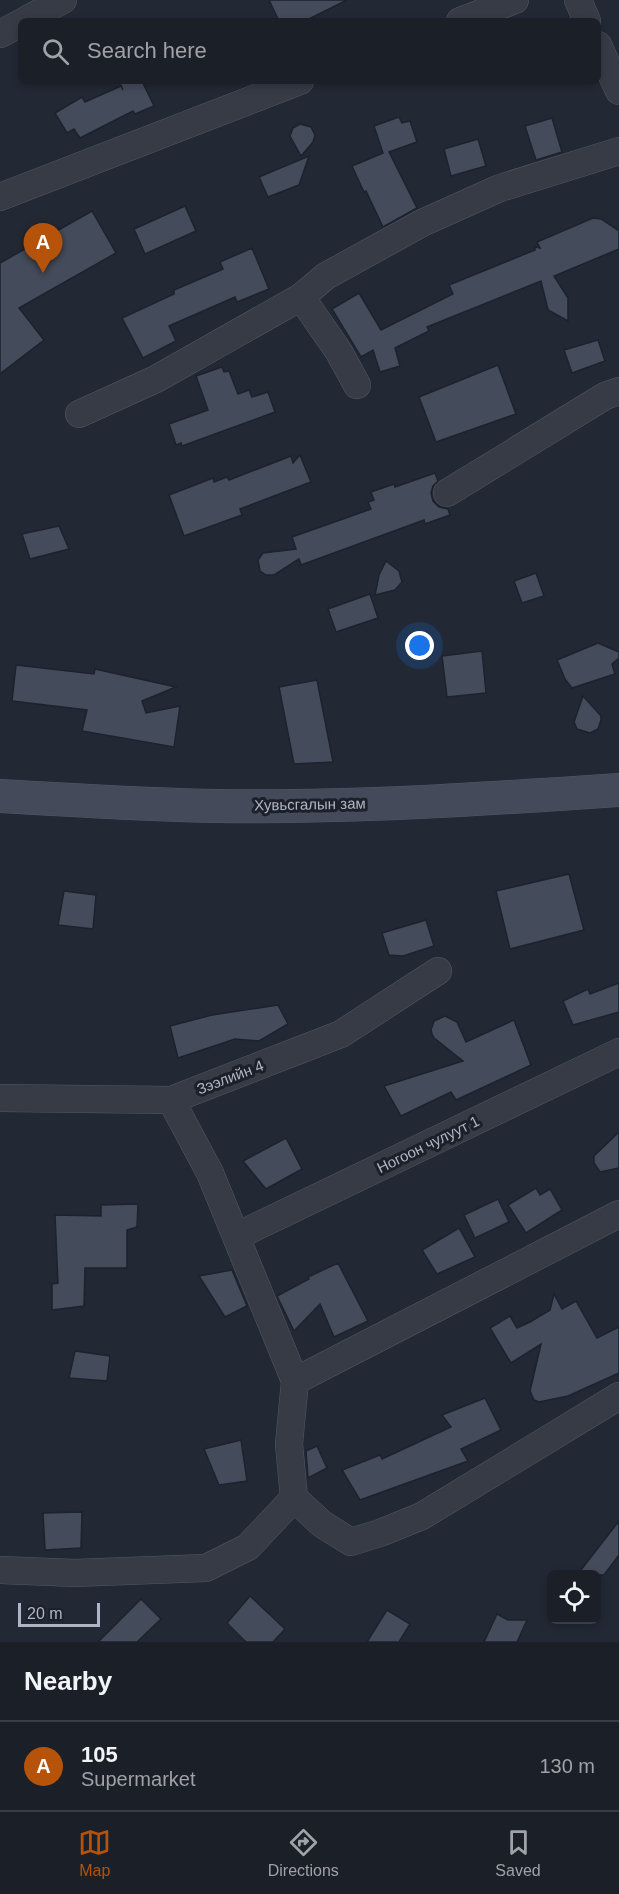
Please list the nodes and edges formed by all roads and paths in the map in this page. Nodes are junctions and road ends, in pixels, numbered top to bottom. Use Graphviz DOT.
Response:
graph roads {
  1 [pos="63,0"];
  2 [pos="515,0"];
  3 [pos="578,0"];
  4 [pos="29,18"];
  5 [pos="467,18"];
  6 [pos="586,18"];
  7 [pos="18,24"];
  8 [pos="0,34"];
  9 [pos="601,52"];
  10 [pos="292,84"];
  11 [pos="619,91"];
  12 [pos="619,151"];
  13 [pos="0,197"];
  14 [pos="301,297"];
  15 [pos="357,385"];
  16 [pos="619,391"];
  17 [pos="79,414"];
  18 [pos="447,493"];
  19 [pos="619,790"];
  20 [pos="0,796"];
  21 [pos="438,971"];
  22 [pos="619,1052"];
  23 [pos="0,1098"];
  24 [pos="171,1100"];
  25 [pos="619,1214"];
  26 [pos="237,1236"];
  27 [pos="295,1381"];
  28 [pos="619,1396"];
  29 [pos="294,1498"];
  30 [pos="0,1570"];
  1 -- 4 [label="street"];
  2 -- 5 [label="street"];
  3 -- 6 [label="street"];
  7 -- 8 [label="street"];
  9 -- 11 [label="street"];
  10 -- 13 [label="street"];
  12 -- 14 [label="street"];
  14 -- 15 [label="street"];
  14 -- 17 [label="street"];
  16 -- 18 [label="street"];
  19 -- 20 [label="main road, Хувьсгалын зам"];
  21 -- 24 [label="street, Зээлийн 4"];
  22 -- 26 [label="street, Ногоон чулуут 1"];
  23 -- 24 [label="street, Зээлийн 4"];
  24 -- 26 [label="street"];
  25 -- 27 [label="street"];
  26 -- 27 [label="street"];
  27 -- 29 [label="street"];
  28 -- 29 [label="street"];
  29 -- 30 [label="street"];
}
